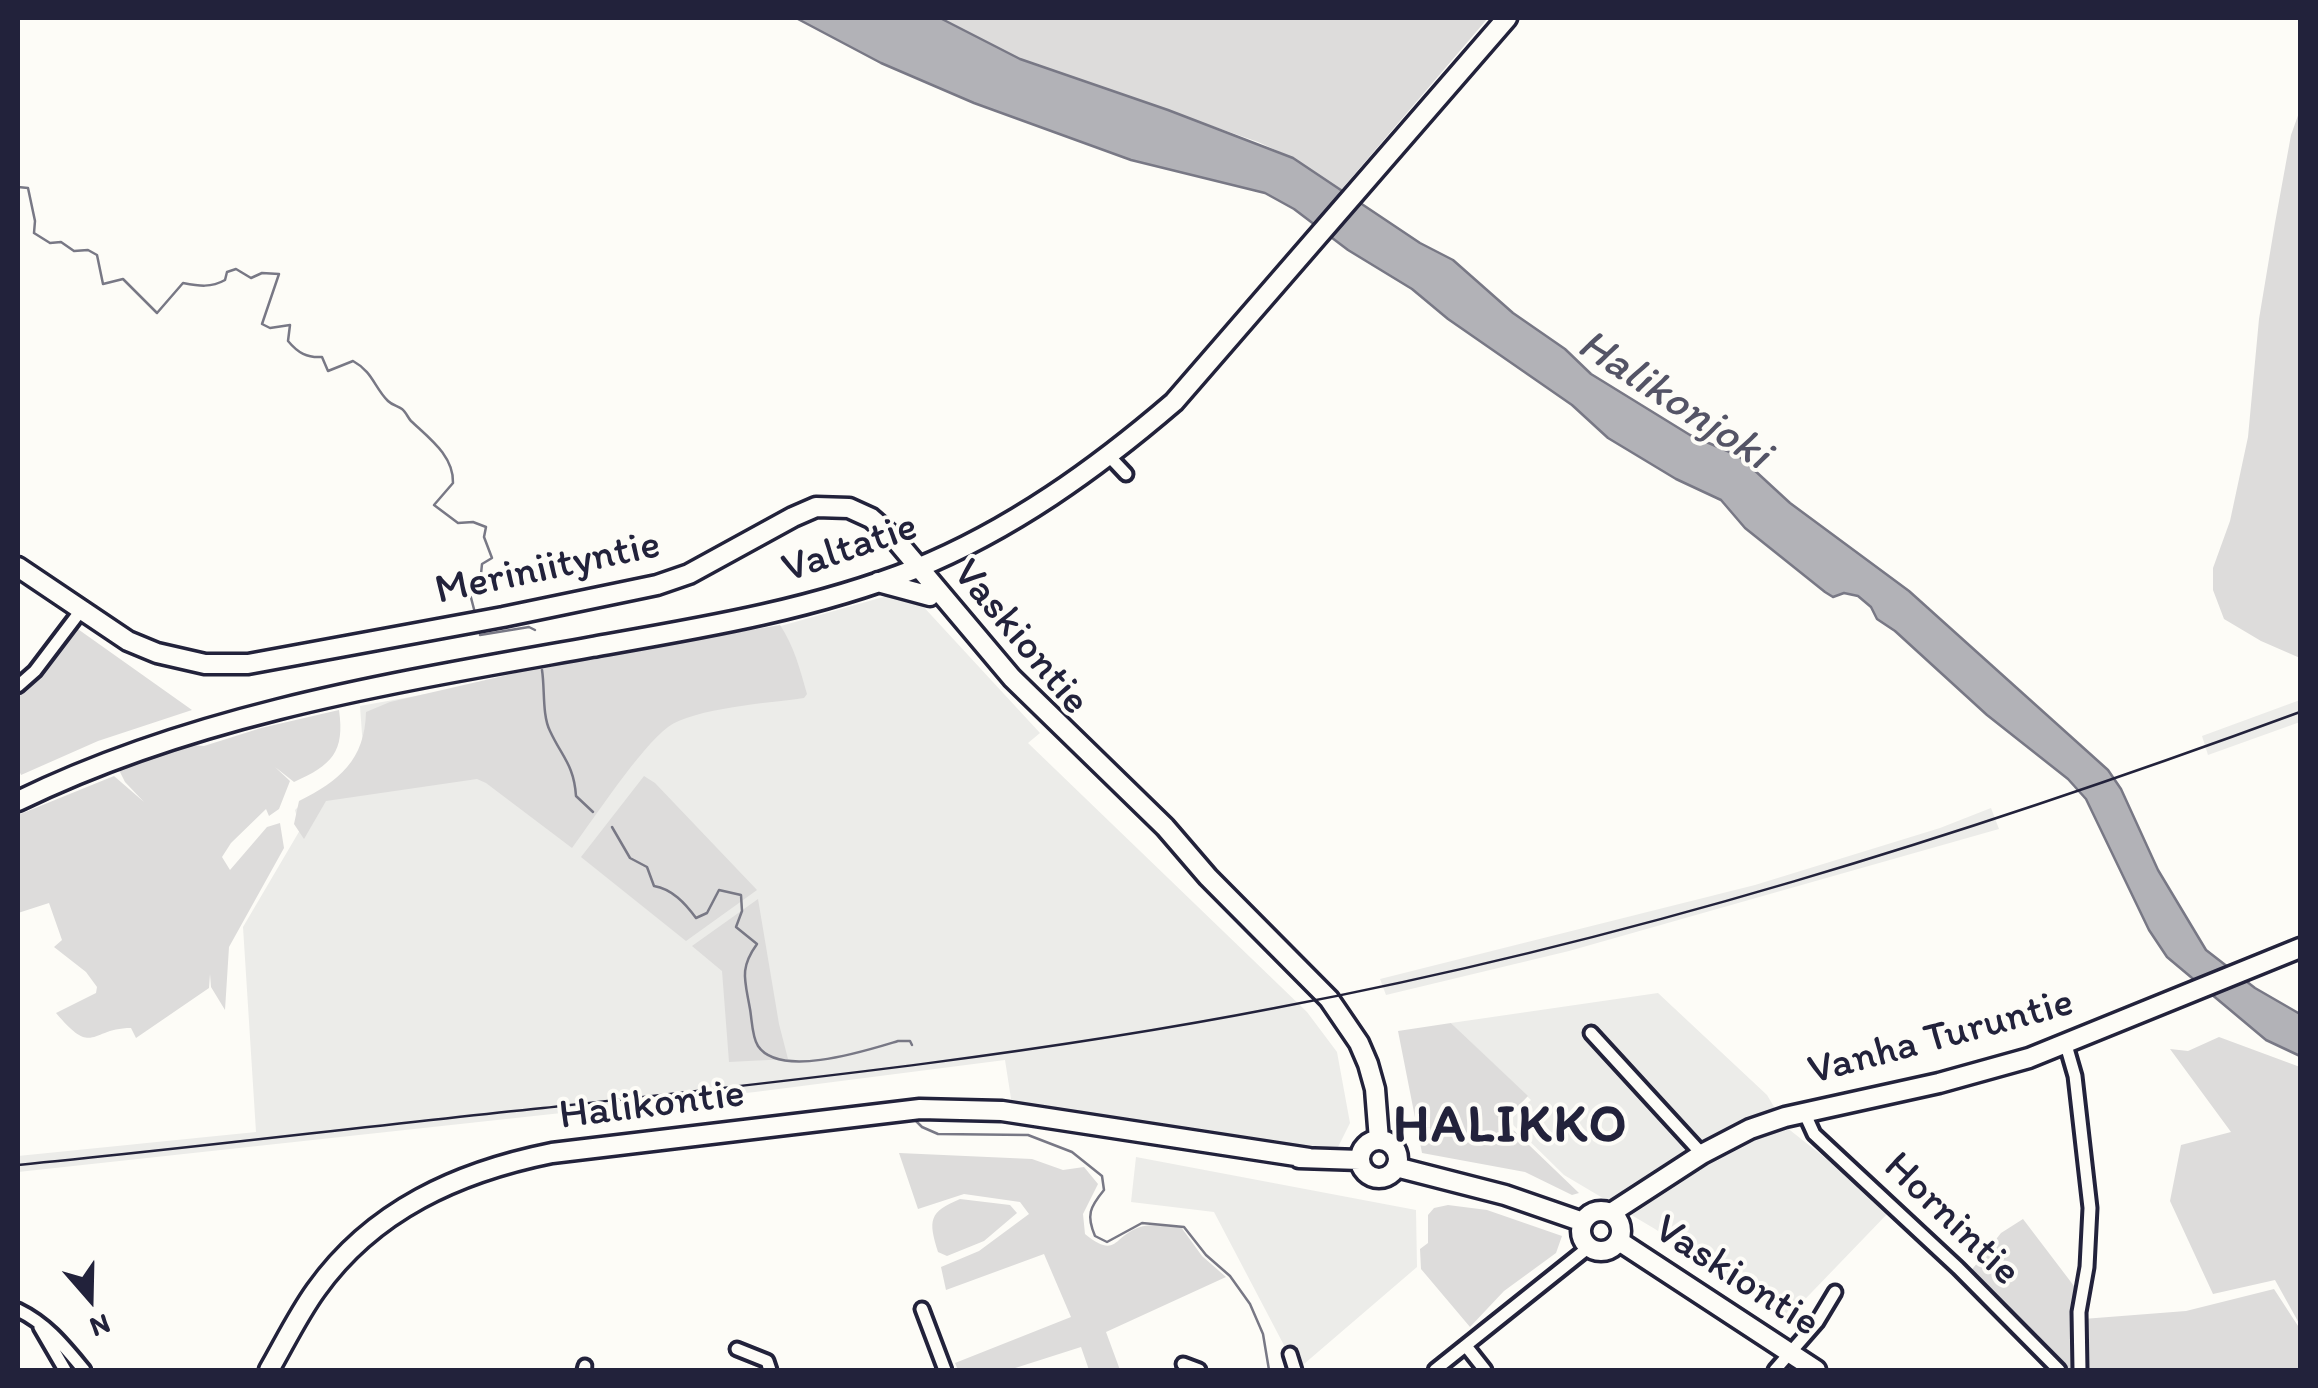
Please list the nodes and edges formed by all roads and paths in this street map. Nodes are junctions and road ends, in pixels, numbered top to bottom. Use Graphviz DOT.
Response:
graph roads {
  1 [pos="1507,18"];
  2 [pos="1110,458"];
  3 [pos="1126,474"];
  4 [pos="18,568"];
  5 [pos="916,568"];
  6 [pos="878,582"];
  7 [pos="930,596"];
  8 [pos="82,609"];
  9 [pos="18,686"];
  10 [pos="18,800"];
  11 [pos="1208,877"];
  12 [pos="2292,952"];
  13 [pos="1590,1033"];
  14 [pos="2066,1044"];
  15 [pos="1804,1112"];
  16 [pos="1379,1140"];
  17 [pos="1702,1154"];
  18 [pos="1360,1160"];
  19 [pos="1396,1167"];
  20 [pos="1611,1213"];
  21 [pos="1582,1222"];
  22 [pos="1619,1241"];
  23 [pos="1589,1247"];
  24 [pos="1835,1292"];
  25 [pos="922,1309"];
  26 [pos="18,1310"];
  27 [pos="35,1319"];
  28 [pos="1466,1346"];
  29 [pos="737,1349"];
  30 [pos="1290,1354"];
  31 [pos="1792,1354"];
  32 [pos="1183,1364"];
  33 [pos="65,1370"];
  34 [pos="84,1370"];
  35 [pos="268,1370"];
  36 [pos="770,1370"];
  37 [pos="944,1370"];
  38 [pos="1200,1370"];
  39 [pos="1295,1370"];
  40 [pos="1435,1370"];
  41 [pos="1486,1370"];
  42 [pos="1775,1370"];
  43 [pos="1816,1370"];
  44 [pos="2060,1370"];
  45 [pos="2080,1370"];
  1 -- 2 [label="main road, Valtatie"];
  2 -- 3 [label="street"];
  2 -- 5 [label="main road, Valtatie"];
  4 -- 8 [label="main road, Meriniityntie"];
  5 -- 6 [label="main road, Valtatie"];
  5 -- 7 [label="main road, Vaskiontie"];
  5 -- 8 [label="main road, Meriniityntie"];
  5 -- 11 [label="main road, Vaskiontie"];
  6 -- 7 [label="main road"];
  6 -- 10 [label="main road, Valtatie"];
  7 -- 11 [label="main road, Vaskiontie"];
  8 -- 9 [label="street"];
  11 -- 16 [label="main road, Vaskiontie"];
  12 -- 14 [label="main road, Vanha Turuntie"];
  13 -- 17 [label="street"];
  14 -- 15 [label="main road, Vanha Turuntie"];
  14 -- 45 [label="street"];
  15 -- 17 [label="main road, Vanha Turuntie"];
  15 -- 44 [label="street, Hornintie"];
  16 -- 18 [label="main road"];
  16 -- 19 [label="main road"];
  17 -- 20 [label="main road, Vanha Turuntie"];
  18 -- 19 [label="main road"];
  18 -- 35 [label="main road, Halikontie"];
  19 -- 21 [label="main road"];
  20 -- 21 [label="main road"];
  20 -- 22 [label="main road"];
  21 -- 23 [label="main road"];
  22 -- 23 [label="main road"];
  22 -- 31 [label="main road, Vaskiontie"];
  23 -- 28 [label="street"];
  24 -- 31 [label="street"];
  25 -- 37 [label="street"];
  26 -- 27 [label="street"];
  27 -- 33 [label="street"];
  27 -- 34 [label="street"];
  28 -- 40 [label="street"];
  28 -- 41 [label="street"];
  29 -- 36 [label="street"];
  30 -- 39 [label="street"];
  31 -- 42 [label="street"];
  31 -- 43 [label="main road, Vaskiontie"];
  32 -- 38 [label="street"];
}
